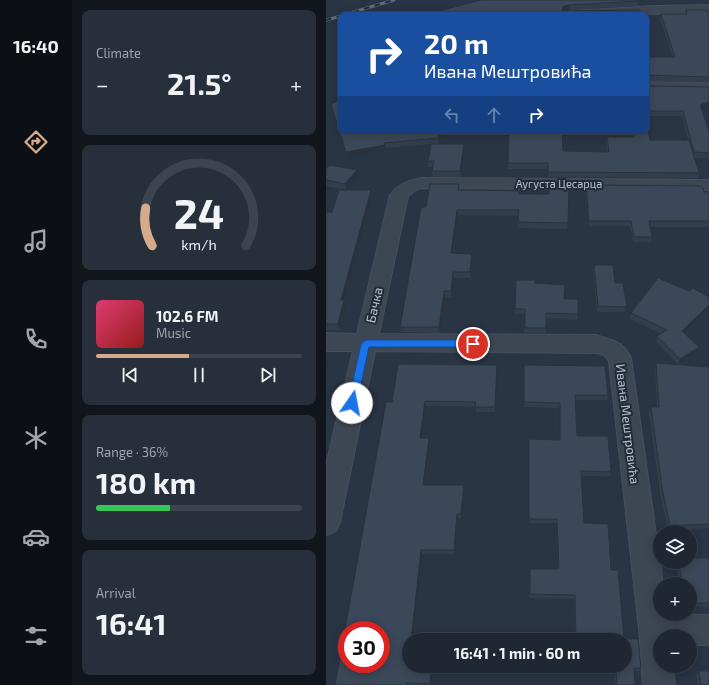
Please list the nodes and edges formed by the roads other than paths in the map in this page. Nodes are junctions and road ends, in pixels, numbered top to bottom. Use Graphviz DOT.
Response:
graph roads {
  1 [pos="709,9"];
  2 [pos="621,12"];
  3 [pos="649,86"];
  4 [pos="709,87"];
  5 [pos="709,185"];
  6 [pos="409,186"];
  7 [pos="326,342"];
  8 [pos="366,344"];
  9 [pos="326,522"];
  10 [pos="654,629"];
  11 [pos="697,630"];
  12 [pos="709,630"];
  13 [pos="658,673"];
  14 [pos="659,685"];
  1 -- 2 [label="street"];
  3 -- 4 [label="street"];
  5 -- 6 [label="street, Аугуста Цесарца"];
  6 -- 8 [label="street, Бачка"];
  7 -- 8 [label="street, Ивана Мештровића"];
  8 -- 9 [label="street, Бачка"];
  8 -- 10 [label="street, Ивана Мештровића"];
  11 -- 12 [label="street"];
  13 -- 14 [label="street, Ивана Мештровића"];
}
